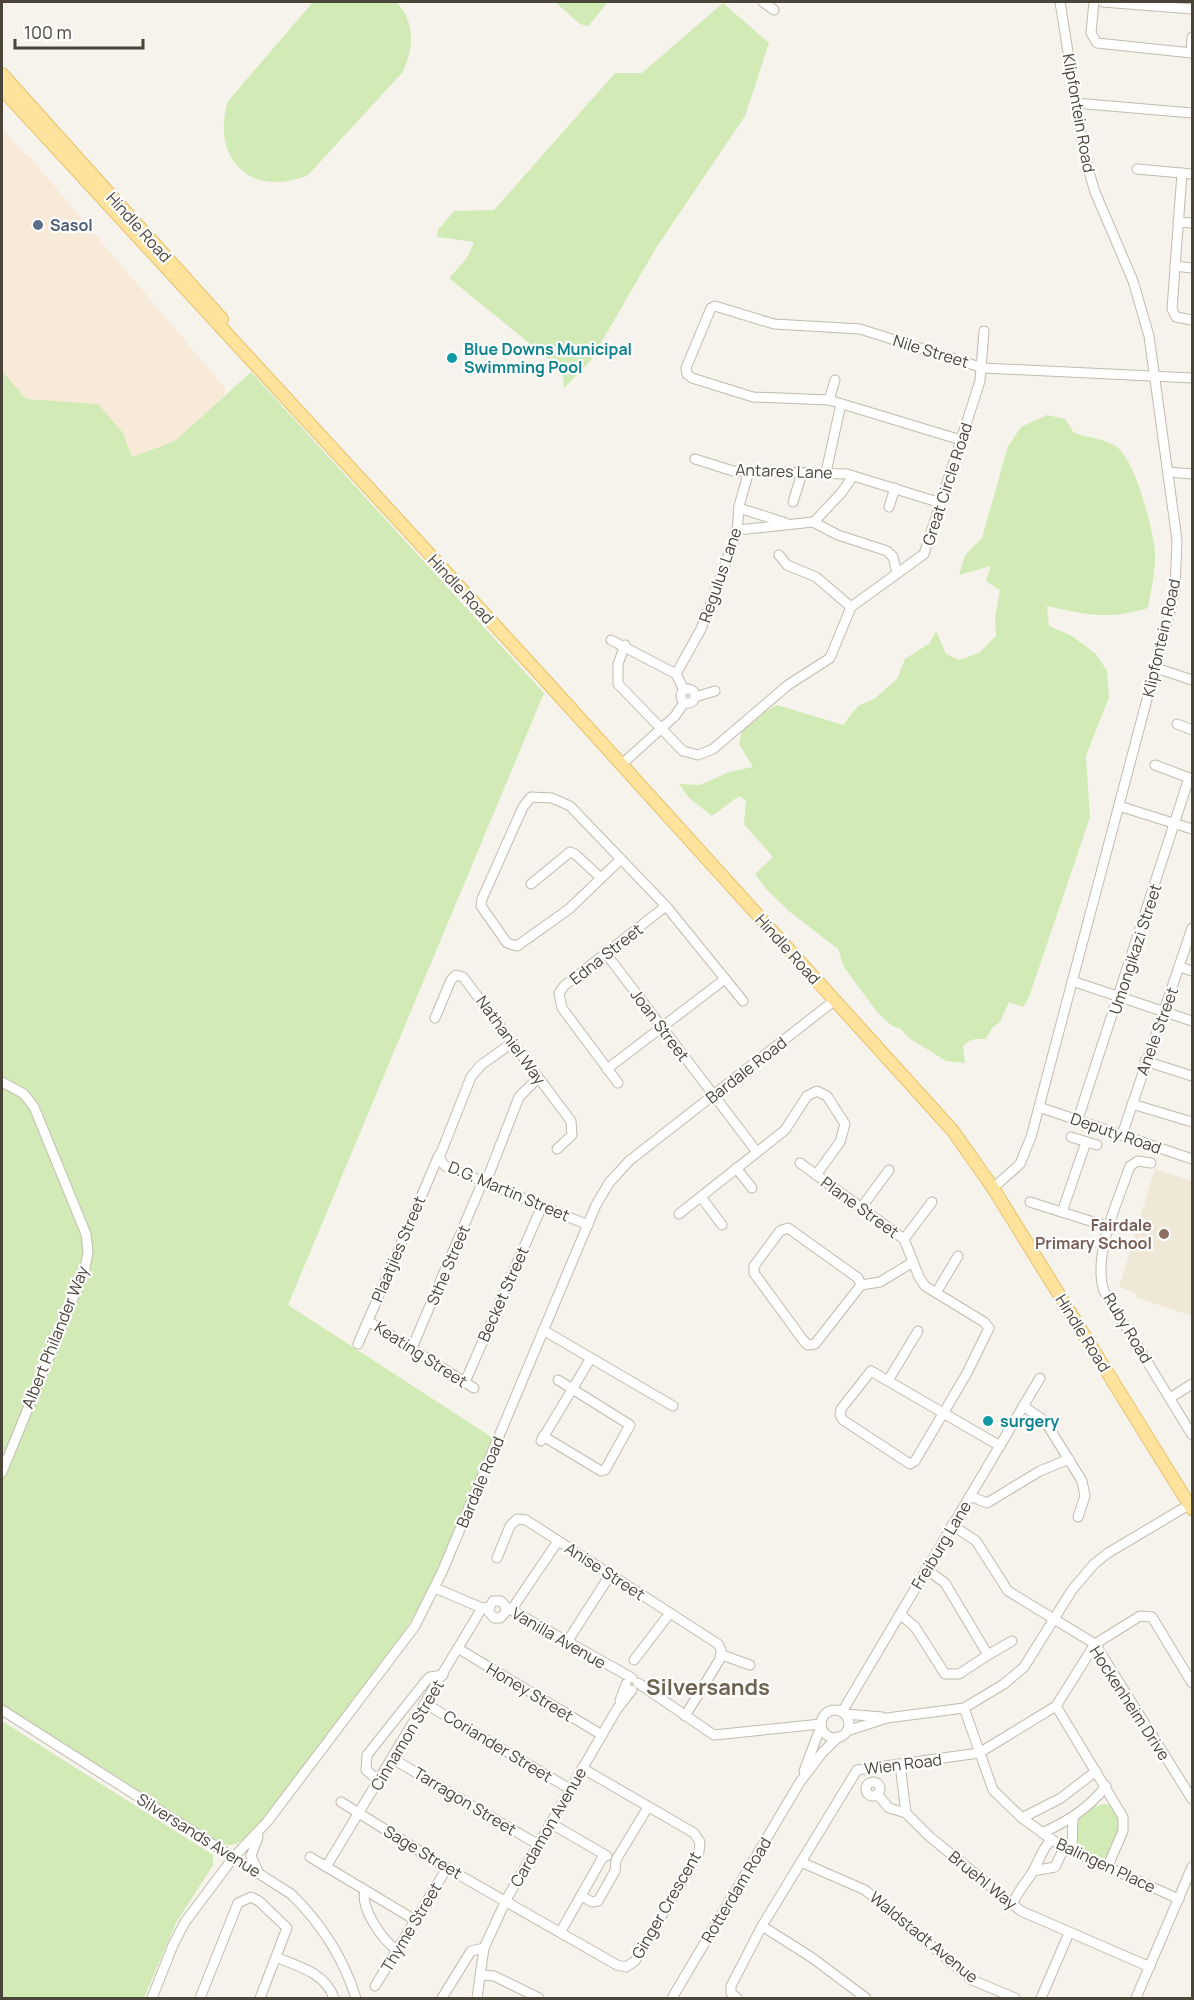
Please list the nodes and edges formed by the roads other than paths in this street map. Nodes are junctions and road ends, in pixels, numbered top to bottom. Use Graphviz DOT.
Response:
graph roads {
  1 [pos="763,2"];
  2 [pos="1060,2"];
  3 [pos="1094,2"];
  4 [pos="1103,2"];
  5 [pos="1192,9"];
  6 [pos="774,10"];
  7 [pos="1192,37"];
  8 [pos="1192,53"];
  9 [pos="2,74"];
  10 [pos="2,89"];
  11 [pos="1076,103"];
  12 [pos="1192,113"];
  13 [pos="1137,169"];
  14 [pos="1187,173"];
  15 [pos="1178,222"];
  16 [pos="1192,223"];
  17 [pos="1175,266"];
  18 [pos="1192,268"];
  19 [pos="1192,320"];
  20 [pos="984,331"];
  21 [pos="983,368"];
  22 [pos="1154,374"];
  23 [pos="1192,378"];
  24 [pos="835,380"];
  25 [pos="829,400"];
  26 [pos="841,404"];
  27 [pos="321,436"];
  28 [pos="961,440"];
  29 [pos="695,459"];
  30 [pos="749,471"];
  31 [pos="826,472"];
  32 [pos="1169,472"];
  33 [pos="802,473"];
  34 [pos="1192,474"];
  35 [pos="853,476"];
  36 [pos="895,488"];
  37 [pos="793,502"];
  38 [pos="941,503"];
  39 [pos="889,507"];
  40 [pos="739,508"];
  41 [pos="814,522"];
  42 [pos="788,524"];
  43 [pos="738,530"];
  44 [pos="779,555"];
  45 [pos="897,573"];
  46 [pos="851,607"];
  47 [pos="611,640"];
  48 [pos="625,645"];
  49 [pos="1156,668"];
  50 [pos="676,674"];
  51 [pos="1192,680"];
  52 [pos="684,690"];
  53 [pos="715,691"];
  54 [pos="695,697"];
  55 [pos="684,703"];
  56 [pos="1176,724"];
  57 [pos="660,730"];
  58 [pos="1192,730"];
  59 [pos="621,765"];
  60 [pos="1155,765"];
  61 [pos="1191,778"];
  62 [pos="1119,806"];
  63 [pos="1176,824"];
  64 [pos="1192,829"];
  65 [pos="621,859"];
  66 [pos="600,878"];
  67 [pos="531,884"];
  68 [pos="666,906"];
  69 [pos="1192,928"];
  70 [pos="606,955"];
  71 [pos="1180,967"];
  72 [pos="1192,971"];
  73 [pos="725,979"];
  74 [pos="1072,981"];
  75 [pos="1119,997"];
  76 [pos="835,1000"];
  77 [pos="743,1002"];
  78 [pos="1164,1011"];
  79 [pos="435,1018"];
  80 [pos="1192,1021"];
  81 [pos="661,1026"];
  82 [pos="512,1043"];
  83 [pos="1145,1061"];
  84 [pos="607,1069"];
  85 [pos="1192,1076"];
  86 [pos="538,1078"];
  87 [pos="2,1082"];
  88 [pos="618,1083"];
  89 [pos="714,1095"];
  90 [pos="1132,1104"];
  91 [pos="1039,1107"];
  92 [pos="1078,1119"];
  93 [pos="1192,1122"];
  94 [pos="1122,1135"];
  95 [pos="1071,1137"];
  96 [pos="1086,1142"];
  97 [pos="1097,1145"];
  98 [pos="557,1149"];
  99 [pos="757,1152"];
  100 [pos="439,1153"];
  101 [pos="1192,1159"];
  102 [pos="800,1163"];
  103 [pos="1151,1163"];
  104 [pos="736,1168"];
  105 [pos="889,1170"];
  106 [pos="816,1175"];
  107 [pos="484,1182"];
  108 [pos="752,1188"];
  109 [pos="993,1188"];
  110 [pos="701,1197"];
  111 [pos="932,1202"];
  112 [pos="1030,1202"];
  113 [pos="542,1206"];
  114 [pos="861,1208"];
  115 [pos="1062,1212"];
  116 [pos="679,1214"];
  117 [pos="588,1225"];
  118 [pos="723,1225"];
  119 [pos="1109,1227"];
  120 [pos="904,1239"];
  121 [pos="958,1256"];
  122 [pos="913,1262"];
  123 [pos="861,1285"];
  124 [pos="936,1293"];
  125 [pos="368,1321"];
  126 [pos="543,1330"];
  127 [pos="918,1331"];
  128 [pos="358,1344"];
  129 [pos="412,1348"];
  130 [pos="591,1358"];
  131 [pos="1040,1378"];
  132 [pos="889,1379"];
  133 [pos="558,1380"];
  134 [pos="465,1382"];
  135 [pos="1192,1384"];
  136 [pos="474,1388"];
  137 [pos="572,1389"];
  138 [pos="1170,1398"];
  139 [pos="673,1406"];
  140 [pos="1023,1406"];
  141 [pos="944,1413"];
  142 [pos="1192,1435"];
  143 [pos="999,1446"];
  144 [pos="1069,1459"];
  145 [pos="2,1472"];
  146 [pos="970,1496"];
  147 [pos="1192,1506"];
  148 [pos="1078,1517"];
  149 [pos="952,1525"];
  150 [pos="558,1541"];
  151 [pos="497,1558"];
  152 [pos="926,1569"];
  153 [pos="610,1575"];
  154 [pos="435,1588"];
  155 [pos="485,1607"];
  156 [pos="509,1608"];
  157 [pos="670,1613"];
  158 [pos="900,1614"];
  159 [pos="1054,1619"];
  160 [pos="1012,1641"];
  161 [pos="567,1642"];
  162 [pos="1095,1644"];
  163 [pos="459,1649"];
  164 [pos="722,1655"];
  165 [pos="988,1655"];
  166 [pos="634,1660"];
  167 [pos="750,1665"];
  168 [pos="443,1675"];
  169 [pos="1192,1683"];
  170 [pos="632,1684"];
  171 [pos="426,1704"];
  172 [pos="1056,1706"];
  173 [pos="964,1708"];
  174 [pos="2,1710"];
  175 [pos="843,1713"];
  176 [pos="685,1716"];
  177 [pos="887,1718"];
  178 [pos="821,1725"];
  179 [pos="847,1731"];
  180 [pos="602,1735"];
  181 [pos="838,1737"];
  182 [pos="979,1754"];
  183 [pos="393,1758"];
  184 [pos="900,1764"];
  185 [pos="582,1768"];
  186 [pos="1096,1771"];
  187 [pos="379,1781"];
  188 [pos="801,1782"];
  189 [pos="1106,1786"];
  190 [pos="570,1789"];
  191 [pos="878,1794"];
  192 [pos="1192,1797"];
  193 [pos="1094,1801"];
  194 [pos="341,1802"];
  195 [pos="1116,1803"];
  196 [pos="648,1807"];
  197 [pos="906,1813"];
  198 [pos="359,1814"];
  199 [pos="1022,1818"];
  200 [pos="1073,1818"];
  201 [pos="267,1822"];
  202 [pos="550,1823"];
  203 [pos="1042,1833"];
  204 [pos="1051,1840"];
  205 [pos="537,1844"];
  206 [pos="1068,1850"];
  207 [pos="604,1855"];
  208 [pos="310,1857"];
  209 [pos="233,1858"];
  210 [pos="616,1860"];
  211 [pos="801,1862"];
  212 [pos="326,1867"];
  213 [pos="1192,1867"];
  214 [pos="447,1868"];
  215 [pos="1107,1868"];
  216 [pos="1034,1871"];
  217 [pos="259,1872"];
  218 [pos="365,1891"];
  219 [pos="581,1896"];
  220 [pos="1179,1899"];
  221 [pos="506,1900"];
  222 [pos="1012,1905"];
  223 [pos="415,1920"];
  224 [pos="762,1926"];
  225 [pos="561,1931"];
  226 [pos="1069,1933"];
  227 [pos="484,1948"];
  228 [pos="398,1950"];
  229 [pos="278,1958"];
  230 [pos="1150,1967"];
  231 [pos="481,1975"];
  232 [pos="375,1986"];
  233 [pos="152,1998"];
  234 [pos="200,1998"];
  235 [pos="260,1998"];
  236 [pos="334,1998"];
  237 [pos="356,1998"];
  238 [pos="442,1998"];
  239 [pos="477,1998"];
  240 [pos="539,1998"];
  241 [pos="672,1998"];
  242 [pos="737,1998"];
  243 [pos="866,1998"];
  244 [pos="1015,1998"];
  245 [pos="1041,1998"];
  246 [pos="1136,1998"];
  1 -- 6 [label="street"];
  2 -- 11 [label="street, Klipfontein Road"];
  3 -- 8 [label="street"];
  4 -- 5 [label="street"];
  7 -- 8 [label="street"];
  9 -- 27 [label="main road, Hindle Road"];
  10 -- 27 [label="main road, Hindle Road"];
  11 -- 12 [label="street"];
  11 -- 22 [label="street, Klipfontein Road"];
  13 -- 14 [label="street"];
  14 -- 15 [label="street"];
  15 -- 16 [label="street"];
  15 -- 17 [label="street"];
  17 -- 18 [label="street"];
  17 -- 19 [label="street"];
  20 -- 21 [label="street, Great Circle Road"];
  21 -- 22 [label="street, Nile Street"];
  21 -- 25 [label="street, Nile Street"];
  21 -- 28 [label="street, Great Circle Road"];
  22 -- 23 [label="street, Nile Street"];
  22 -- 32 [label="street, Klipfontein Road"];
  24 -- 25 [label="street"];
  25 -- 26 [label="street"];
  26 -- 28 [label="street"];
  26 -- 31 [label="street"];
  27 -- 59 [label="main road, Hindle Road"];
  28 -- 38 [label="street, Great Circle Road"];
  29 -- 30 [label="street, Antares Lane"];
  30 -- 33 [label="street, Antares Lane"];
  30 -- 40 [label="street, Regulus Lane"];
  31 -- 33 [label="street, Antares Lane"];
  31 -- 35 [label="street, Antares Lane"];
  32 -- 34 [label="street"];
  32 -- 49 [label="street, Klipfontein Road"];
  33 -- 37 [label="street"];
  35 -- 36 [label="street, Antares Lane"];
  35 -- 41 [label="street"];
  36 -- 38 [label="street, Antares Lane"];
  36 -- 39 [label="street"];
  38 -- 45 [label="street, Great Circle Road"];
  40 -- 42 [label="street"];
  40 -- 43 [label="street, Regulus Lane"];
  41 -- 42 [label="street"];
  41 -- 45 [label="street"];
  42 -- 43 [label="street"];
  43 -- 50 [label="street, Regulus Lane"];
  44 -- 46 [label="street"];
  45 -- 46 [label="street, Great Circle Road"];
  46 -- 57 [label="street"];
  47 -- 48 [label="street"];
  48 -- 50 [label="street"];
  48 -- 57 [label="street"];
  49 -- 51 [label="street"];
  49 -- 62 [label="street, Klipfontein Road"];
  50 -- 52 [label="street"];
  52 -- 54 [label="street"];
  52 -- 55 [label="street"];
  53 -- 54 [label="street"];
  54 -- 55 [label="street"];
  55 -- 57 [label="street"];
  56 -- 58 [label="street"];
  57 -- 59 [label="street"];
  59 -- 76 [label="main road, Hindle Road"];
  60 -- 61 [label="street"];
  61 -- 63 [label="street, Umongikazi Street"];
  62 -- 63 [label="street"];
  62 -- 74 [label="street, Klipfontein Road"];
  63 -- 64 [label="street"];
  63 -- 75 [label="street, Umongikazi Street"];
  65 -- 66 [label="street"];
  65 -- 66 [label="street"];
  65 -- 68 [label="street"];
  66 -- 67 [label="street"];
  68 -- 70 [label="street, Edna Street"];
  68 -- 73 [label="street"];
  69 -- 71 [label="street, Anele Street"];
  70 -- 81 [label="street, Joan Street"];
  70 -- 84 [label="street, Edna Street"];
  71 -- 72 [label="street"];
  71 -- 78 [label="street, Anele Street"];
  73 -- 77 [label="street"];
  73 -- 81 [label="street"];
  74 -- 75 [label="street"];
  74 -- 91 [label="street, Klipfontein Road"];
  75 -- 78 [label="street"];
  75 -- 92 [label="street, Umongikazi Street"];
  76 -- 89 [label="street, Bardale Road"];
  76 -- 109 [label="main road, Hindle Road"];
  78 -- 80 [label="street"];
  78 -- 83 [label="street, Anele Street"];
  79 -- 82 [label="street, Nathaniel Way"];
  81 -- 84 [label="street"];
  81 -- 89 [label="street, Joan Street"];
  82 -- 86 [label="street, Nathaniel Way"];
  82 -- 100 [label="street, Plaatjies Street"];
  83 -- 85 [label="street"];
  83 -- 90 [label="street, Anele Street"];
  84 -- 88 [label="street, Edna Street"];
  86 -- 98 [label="street, Nathaniel Way"];
  86 -- 107 [label="street, Sthe Street"];
  87 -- 145 [label="street, Albert Philander Way"];
  89 -- 99 [label="street, Joan Street"];
  89 -- 117 [label="street, Bardale Road"];
  90 -- 93 [label="street"];
  90 -- 94 [label="street, Anele Street"];
  91 -- 92 [label="street, Deputy Road"];
  91 -- 109 [label="street, Klipfontein Road"];
  92 -- 94 [label="street, Deputy Road"];
  94 -- 101 [label="street, Deputy Road"];
  95 -- 96 [label="street"];
  96 -- 97 [label="street"];
  96 -- 115 [label="street"];
  99 -- 104 [label="street"];
  99 -- 106 [label="street, Plane Street"];
  100 -- 107 [label="street, D.G. Martin Street"];
  100 -- 125 [label="street, Plaatjies Street"];
  102 -- 106 [label="street, Plane Street"];
  103 -- 119 [label="street, Ruby Road"];
  104 -- 108 [label="street"];
  104 -- 110 [label="street"];
  105 -- 114 [label="street"];
  106 -- 114 [label="street, Plane Street"];
  107 -- 113 [label="street, D.G. Martin Street"];
  107 -- 129 [label="street, Sthe Street"];
  109 -- 147 [label="main road, Hindle Road"];
  110 -- 116 [label="street"];
  110 -- 118 [label="street"];
  111 -- 120 [label="street"];
  112 -- 115 [label="street"];
  113 -- 117 [label="street, D.G. Martin Street"];
  113 -- 134 [label="street, Becket Street"];
  114 -- 120 [label="street, Plane Street"];
  115 -- 119 [label="street"];
  117 -- 126 [label="street, Bardale Road"];
  119 -- 138 [label="street, Ruby Road"];
  120 -- 122 [label="street, Plane Street"];
  121 -- 124 [label="street"];
  122 -- 123 [label="street"];
  122 -- 124 [label="street, Plane Street"];
  123 -- 123 [label="street"];
  124 -- 141 [label="street, Plane Street"];
  125 -- 128 [label="street, Plaatjies Street"];
  125 -- 129 [label="street, Keating Street"];
  126 -- 130 [label="street"];
  126 -- 154 [label="street, Bardale Road"];
  127 -- 132 [label="street"];
  129 -- 134 [label="street, Keating Street"];
  130 -- 137 [label="street"];
  130 -- 139 [label="street"];
  131 -- 140 [label="street, Freiburg Lane"];
  132 -- 141 [label="street"];
  132 -- 141 [label="street"];
  133 -- 137 [label="street"];
  134 -- 136 [label="street, Keating Street"];
  135 -- 138 [label="street"];
  137 -- 137 [label="street"];
  138 -- 142 [label="street, Ruby Road"];
  140 -- 143 [label="street, Freiburg Lane"];
  140 -- 144 [label="street"];
  141 -- 143 [label="street"];
  143 -- 146 [label="street, Freiburg Lane"];
  144 -- 146 [label="street"];
  144 -- 148 [label="street"];
  146 -- 149 [label="street, Freiburg Lane"];
  147 -- 159 [label="street"];
  149 -- 152 [label="street, Freiburg Lane"];
  149 -- 159 [label="street, Hockenheim Drive"];
  150 -- 151 [label="street, Anise Street"];
  150 -- 153 [label="street, Anise Street"];
  150 -- 156 [label="street"];
  152 -- 158 [label="street, Freiburg Lane"];
  152 -- 165 [label="street"];
  153 -- 157 [label="street, Anise Street"];
  153 -- 161 [label="street"];
  154 -- 155 [label="street"];
  154 -- 201 [label="street, Bardale Road"];
  155 -- 156 [label="street"];
  155 -- 163 [label="street, Cinnamon Street"];
  156 -- 161 [label="street, Vanilla Avenue"];
  157 -- 164 [label="street, Anise Street"];
  157 -- 166 [label="street"];
  158 -- 165 [label="street"];
  158 -- 175 [label="street, Freiburg Lane"];
  159 -- 162 [label="street, Hockenheim Drive"];
  159 -- 173 [label="street"];
  160 -- 165 [label="street"];
  161 -- 170 [label="street, Vanilla Avenue"];
  162 -- 169 [label="street"];
  162 -- 172 [label="street, Wien Road"];
  162 -- 192 [label="street, Hockenheim Drive"];
  163 -- 168 [label="street, Cinnamon Street"];
  163 -- 180 [label="street, Honey Street"];
  164 -- 167 [label="street, Anise Street"];
  164 -- 176 [label="street"];
  168 -- 171 [label="street, Cinnamon Street"];
  168 -- 187 [label="street"];
  170 -- 176 [label="street, Vanilla Avenue"];
  170 -- 180 [label="street, Cardamon Avenue"];
  171 -- 183 [label="street, Cinnamon Street"];
  171 -- 190 [label="street, Coriander Street"];
  172 -- 182 [label="street, Wien Road"];
  172 -- 186 [label="street"];
  173 -- 177 [label="street"];
  173 -- 182 [label="street, Balingen Place"];
  174 -- 209 [label="street, Silversands Avenue"];
  175 -- 177 [label="street"];
  175 -- 178 [label="street"];
  175 -- 179 [label="street"];
  176 -- 178 [label="street, Vanilla Avenue"];
  177 -- 179 [label="street"];
  178 -- 181 [label="street"];
  178 -- 188 [label="street, Rotterdam Road"];
  179 -- 181 [label="street"];
  180 -- 185 [label="street, Cardamon Avenue"];
  181 -- 188 [label="street, Rotterdam Road"];
  182 -- 184 [label="street, Wien Road"];
  182 -- 199 [label="street, Balingen Place"];
  183 -- 187 [label="street, Cinnamon Street"];
  183 -- 205 [label="street, Tarragon Street"];
  184 -- 197 [label="street"];
  184 -- 211 [label="street, Wien Road"];
  185 -- 190 [label="street, Cardamon Avenue"];
  185 -- 196 [label="street, Ginger Crescent"];
  186 -- 189 [label="street"];
  186 -- 199 [label="street"];
  187 -- 198 [label="street, Cinnamon Street"];
  188 -- 241 [label="street, Rotterdam Road"];
  189 -- 193 [label="street"];
  189 -- 195 [label="street"];
  190 -- 202 [label="street, Cardamon Avenue"];
  191 -- 197 [label="street, Bruehl Way"];
  193 -- 195 [label="street"];
  193 -- 200 [label="street"];
  194 -- 198 [label="street, Sage Street"];
  195 -- 215 [label="street"];
  196 -- 210 [label="street"];
  196 -- 225 [label="street, Ginger Crescent"];
  197 -- 222 [label="street, Bruehl Way"];
  198 -- 212 [label="street, Cinnamon Street"];
  198 -- 214 [label="street, Sage Street"];
  199 -- 203 [label="street, Balingen Place"];
  200 -- 203 [label="street"];
  200 -- 206 [label="street"];
  201 -- 209 [label="street, Bardale Road"];
  201 -- 217 [label="street"];
  202 -- 205 [label="street, Cardamon Avenue"];
  202 -- 207 [label="street"];
  203 -- 204 [label="street, Balingen Place"];
  204 -- 206 [label="street, Balingen Place"];
  204 -- 216 [label="street"];
  205 -- 221 [label="street, Cardamon Avenue"];
  206 -- 215 [label="street, Balingen Place"];
  206 -- 216 [label="street"];
  207 -- 210 [label="street"];
  207 -- 219 [label="street"];
  208 -- 212 [label="street"];
  209 -- 217 [label="street, Silversands Avenue"];
  209 -- 233 [label="street, Bardale Road"];
  210 -- 219 [label="street"];
  211 -- 224 [label="street, Wien Road"];
  211 -- 244 [label="street, Waldstadt Avenue"];
  212 -- 218 [label="street"];
  213 -- 220 [label="street"];
  214 -- 221 [label="street, Sage Street"];
  214 -- 223 [label="street, Thyme Street"];
  215 -- 220 [label="street, Balingen Place"];
  216 -- 222 [label="street"];
  217 -- 237 [label="street, Silversands Avenue"];
  218 -- 223 [label="street"];
  218 -- 228 [label="street"];
  219 -- 225 [label="street"];
  220 -- 230 [label="street"];
  221 -- 225 [label="street, Ginger Crescent"];
  221 -- 227 [label="street, Cardamon Avenue"];
  222 -- 226 [label="street, Bruehl Way"];
  223 -- 228 [label="street, Thyme Street"];
  224 -- 242 [label="street, Wien Road"];
  224 -- 243 [label="street"];
  226 -- 230 [label="street, Bruehl Way"];
  226 -- 245 [label="street"];
  227 -- 231 [label="street, Cardamon Avenue"];
  227 -- 238 [label="street, Cardamon Avenue"];
  228 -- 232 [label="street, Thyme Street"];
  229 -- 234 [label="street"];
  229 -- 235 [label="street"];
  229 -- 236 [label="street"];
  230 -- 246 [label="street"];
  231 -- 239 [label="street, Cardamon Avenue"];
  231 -- 240 [label="street"];
}
